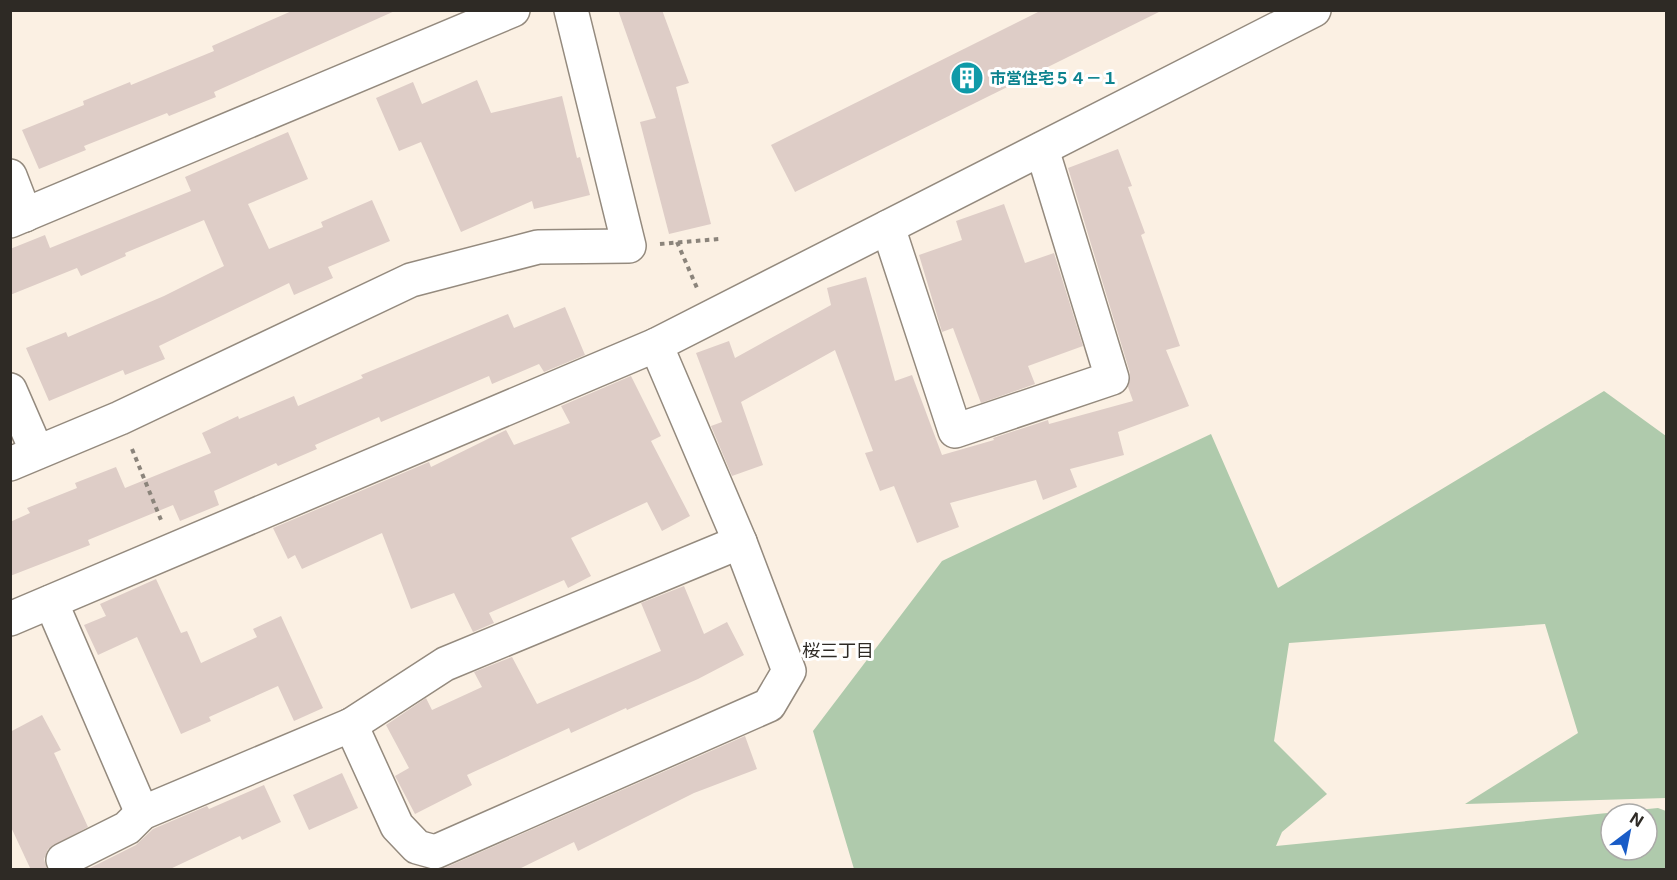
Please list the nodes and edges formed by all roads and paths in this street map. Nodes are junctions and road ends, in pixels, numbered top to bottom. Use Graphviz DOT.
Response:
graph roads {
  1 [pos="513,10"];
  2 [pos="571,10"];
  3 [pos="1304,13"];
  4 [pos="1042,149"];
  5 [pos="10,176"];
  6 [pos="18,218"];
  7 [pos="888,227"];
  8 [pos="719,239"];
  9 [pos="677,242"];
  10 [pos="629,246"];
  11 [pos="710,318"];
  12 [pos="656,345"];
  13 [pos="10,390"];
  14 [pos="120,418"];
  15 [pos="24,458"];
  16 [pos="740,542"];
  17 [pos="174,550"];
  18 [pos="51,602"];
  19 [pos="10,619"];
  20 [pos="351,725"];
  21 [pos="142,813"];
  22 [pos="63,860"];
  1 -- 6 [label="street"];
  2 -- 10 [label="street"];
  3 -- 4 [label="street"];
  4 -- 7 [label="street"];
  4 -- 7 [label="street"];
  5 -- 6 [label="street"];
  7 -- 11 [label="street"];
  8 -- 9 [label="path"];
  9 -- 10 [label="path"];
  9 -- 11 [label="path"];
  10 -- 14 [label="street"];
  11 -- 12 [label="street"];
  12 -- 16 [label="street"];
  12 -- 17 [label="street"];
  13 -- 15 [label="street"];
  14 -- 15 [label="street"];
  14 -- 17 [label="path"];
  16 -- 20 [label="street"];
  16 -- 20 [label="street"];
  17 -- 18 [label="street"];
  18 -- 19 [label="street"];
  18 -- 21 [label="street"];
  20 -- 21 [label="street"];
  21 -- 22 [label="street"];
}
